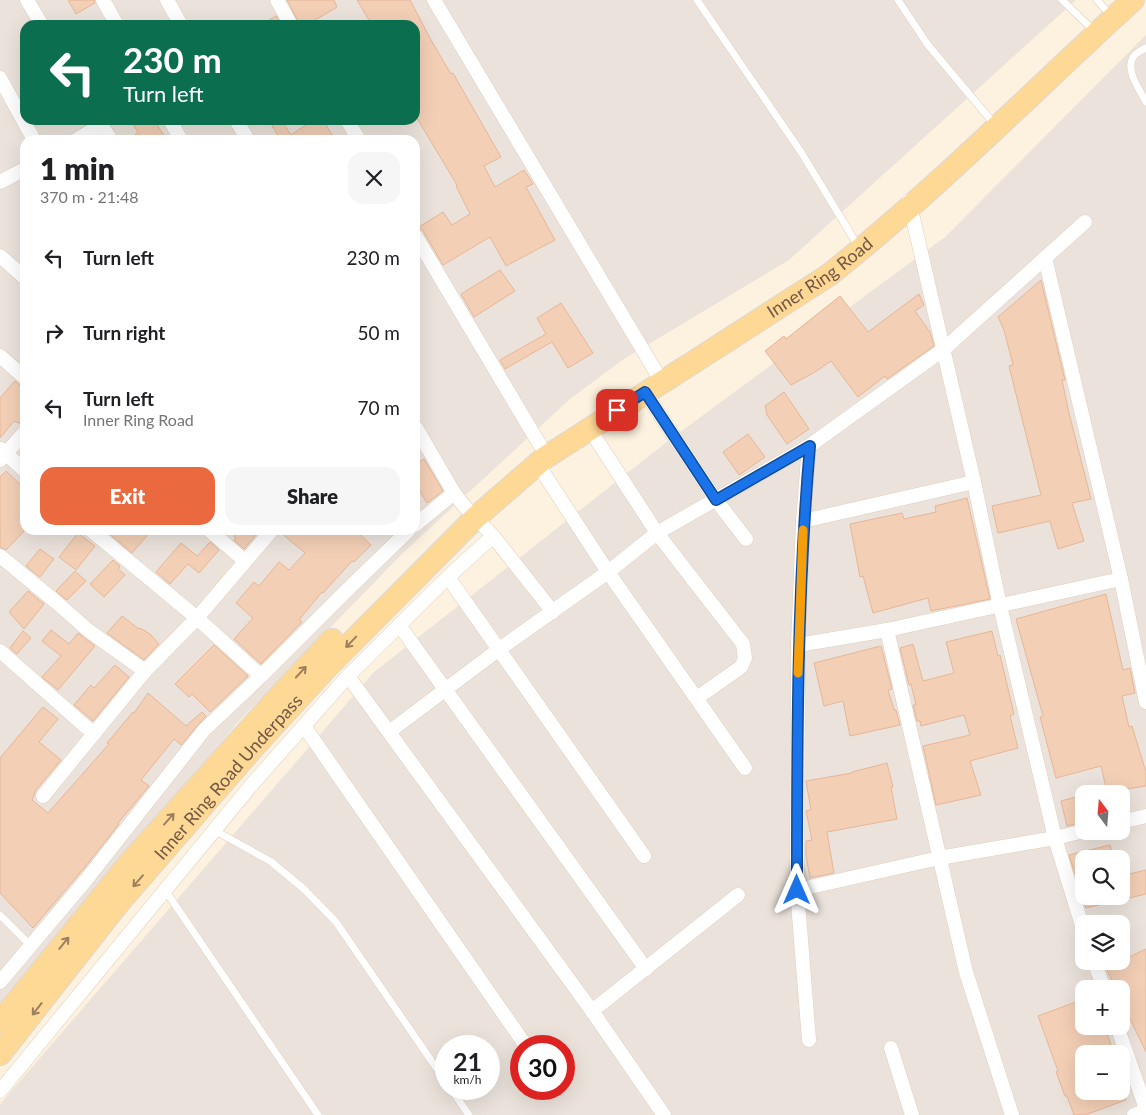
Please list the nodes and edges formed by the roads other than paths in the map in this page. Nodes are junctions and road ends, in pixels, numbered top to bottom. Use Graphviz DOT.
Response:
graph roads {
  1 [pos="27,0"];
  2 [pos="102,0"];
  3 [pos="167,0"];
  4 [pos="277,0"];
  5 [pos="434,0"];
  6 [pos="697,0"];
  7 [pos="898,0"];
  8 [pos="1062,0"];
  9 [pos="1133,0"];
  10 [pos="1106,3"];
  11 [pos="39,20"];
  12 [pos="114,20"];
  13 [pos="178,20"];
  14 [pos="288,20"];
  15 [pos="1088,25"];
  16 [pos="1146,48"];
  17 [pos="0,78"];
  18 [pos="1146,102"];
  19 [pos="20,114"];
  20 [pos="990,119"];
  21 [pos="96,125"];
  22 [pos="83,135"];
  23 [pos="20,171"];
  24 [pos="0,181"];
  25 [pos="909,200"];
  26 [pos="1085,222"];
  27 [pos="855,241"];
  28 [pos="420,248"];
  29 [pos="0,256"];
  30 [pos="1044,258"];
  31 [pos="20,274"];
  32 [pos="944,349"];
  33 [pos="0,356"];
  34 [pos="656,372"];
  35 [pos="20,374"];
  36 [pos="645,392"];
  37 [pos="589,428"];
  38 [pos="420,434"];
  39 [pos="20,437"];
  40 [pos="810,446"];
  41 [pos="2,454"];
  42 [pos="538,454"];
  43 [pos="20,467"];
  44 [pos="974,482"];
  45 [pos="716,500"];
  46 [pos="465,506"];
  47 [pos="803,521"];
  48 [pos="420,523"];
  49 [pos="657,533"];
  50 [pos="97,535"];
  51 [pos="215,535"];
  52 [pos="268,535"];
  53 [pos="405,535"];
  54 [pos="493,536"];
  55 [pos="746,539"];
  56 [pos="0,556"];
  57 [pos="245,561"];
  58 [pos="608,572"];
  59 [pos="448,577"];
  60 [pos="1121,580"];
  61 [pos="1000,606"];
  62 [pos="553,612"];
  63 [pos="197,618"];
  64 [pos="398,625"];
  65 [pos="887,630"];
  66 [pos="798,646"];
  67 [pos="498,650"];
  68 [pos="0,652"];
  69 [pos="145,671"];
  70 [pos="261,676"];
  71 [pos="348,676"];
  72 [pos="444,690"];
  73 [pos="697,698"];
  74 [pos="1146,702"];
  75 [pos="304,726"];
  76 [pos="389,732"];
  77 [pos="94,734"];
  78 [pos="745,768"];
  79 [pos="43,796"];
  80 [pos="1146,816"];
  81 [pos="1130,820"];
  82 [pos="214,830"];
  83 [pos="1075,833"];
  84 [pos="1055,838"];
  85 [pos="644,856"];
  86 [pos="939,858"];
  87 [pos="165,890"];
  88 [pos="797,890"];
  89 [pos="738,895"];
  90 [pos="0,915"];
  91 [pos="1079,915"];
  92 [pos="31,946"];
  93 [pos="646,969"];
  94 [pos="0,982"];
  95 [pos="592,1011"];
  96 [pos="0,1022"];
  97 [pos="518,1035"];
  98 [pos="1120,1035"];
  99 [pos="809,1040"];
  100 [pos="890,1048"];
  101 [pos="0,1054"];
  102 [pos="435,1066"];
  103 [pos="0,1091"];
  104 [pos="459,1100"];
  105 [pos="1146,1110"];
  106 [pos="318,1115"];
  107 [pos="469,1115"];
  108 [pos="664,1115"];
  109 [pos="912,1115"];
  110 [pos="1012,1115"];
  111 [pos="1134,1115"];
  1 -- 11 [label="street"];
  2 -- 12 [label="street"];
  3 -- 13 [label="street"];
  4 -- 14 [label="street"];
  5 -- 34 [label="street"];
  6 -- 27 [label="lane"];
  7 -- 20 [label="lane"];
  8 -- 15 [label="lane"];
  9 -- 25 [label="main road, Inner Ring Road"];
  10 -- 15 [label="main road, Inner Ring Road"];
  15 -- 20 [label="main road, Inner Ring Road"];
  16 -- 18 [label="lane"];
  17 -- 19 [label="street"];
  20 -- 25 [label="main road, Inner Ring Road"];
  21 -- 22 [label="street"];
  23 -- 24 [label="street"];
  25 -- 27 [label="main road, Inner Ring Road"];
  25 -- 32 [label="street"];
  25 -- 36 [label="main road, Inner Ring Road"];
  26 -- 30 [label="street"];
  27 -- 34 [label="main road, Inner Ring Road"];
  28 -- 42 [label="street"];
  29 -- 31 [label="street"];
  30 -- 32 [label="street"];
  30 -- 60 [label="street"];
  32 -- 40 [label="street"];
  32 -- 44 [label="street"];
  33 -- 35 [label="street"];
  34 -- 42 [label="main road, Inner Ring Road"];
  36 -- 37 [label="main road, Inner Ring Road"];
  36 -- 45 [label="street"];
  37 -- 42 [label="main road, Inner Ring Road"];
  37 -- 49 [label="street"];
  38 -- 46 [label="street"];
  39 -- 41 [label="street"];
  40 -- 45 [label="street"];
  40 -- 47 [label="street"];
  41 -- 43 [label="street"];
  42 -- 46 [label="main road, Inner Ring Road"];
  42 -- 58 [label="street"];
  44 -- 47 [label="street"];
  44 -- 61 [label="street"];
  45 -- 49 [label="street"];
  45 -- 55 [label="street"];
  46 -- 48 [label="street"];
  46 -- 54 [label="street"];
  96 -- 46 [label="main road, Inner Ring Road Underpass, one-way"];
  46 -- 101 [label="main road, Inner Ring Road Underpass, one-way"];
  47 -- 66 [label="street"];
  49 -- 58 [label="street"];
  49 -- 73 [label="street"];
  50 -- 63 [label="street"];
  51 -- 57 [label="street"];
  52 -- 57 [label="street"];
  53 -- 70 [label="street"];
  54 -- 59 [label="street"];
  54 -- 62 [label="street"];
  56 -- 69 [label="street"];
  57 -- 63 [label="street"];
  58 -- 62 [label="street"];
  58 -- 73 [label="street"];
  59 -- 64 [label="street"];
  59 -- 67 [label="street"];
  60 -- 61 [label="street"];
  60 -- 74 [label="street"];
  61 -- 65 [label="street"];
  61 -- 84 [label="street"];
  62 -- 67 [label="street"];
  63 -- 69 [label="street"];
  63 -- 70 [label="street"];
  64 -- 71 [label="street"];
  64 -- 72 [label="street"];
  65 -- 66 [label="street"];
  65 -- 86 [label="street"];
  66 -- 88 [label="street"];
  67 -- 72 [label="street"];
  67 -- 85 [label="street"];
  68 -- 77 [label="street"];
  69 -- 77 [label="street"];
  70 -- 92 [label="street"];
  71 -- 75 [label="street"];
  71 -- 76 [label="street"];
  72 -- 76 [label="street"];
  72 -- 93 [label="street"];
  73 -- 78 [label="street"];
  75 -- 82 [label="street"];
  75 -- 97 [label="street"];
  76 -- 95 [label="street"];
  77 -- 79 [label="street"];
  80 -- 81 [label="street"];
  82 -- 87 [label="street"];
  82 -- 102 [label="lane"];
  83 -- 84 [label="street"];
  84 -- 86 [label="street"];
  84 -- 91 [label="street"];
  86 -- 88 [label="street"];
  86 -- 110 [label="street"];
  87 -- 103 [label="street"];
  87 -- 106 [label="lane"];
  88 -- 99 [label="street"];
  89 -- 93 [label="street"];
  90 -- 92 [label="lane"];
  92 -- 94 [label="street"];
  93 -- 95 [label="street"];
  95 -- 108 [label="street"];
  98 -- 105 [label="street"];
  100 -- 109 [label="street"];
  104 -- 107 [label="lane"];
  105 -- 111 [label="street"];
}
